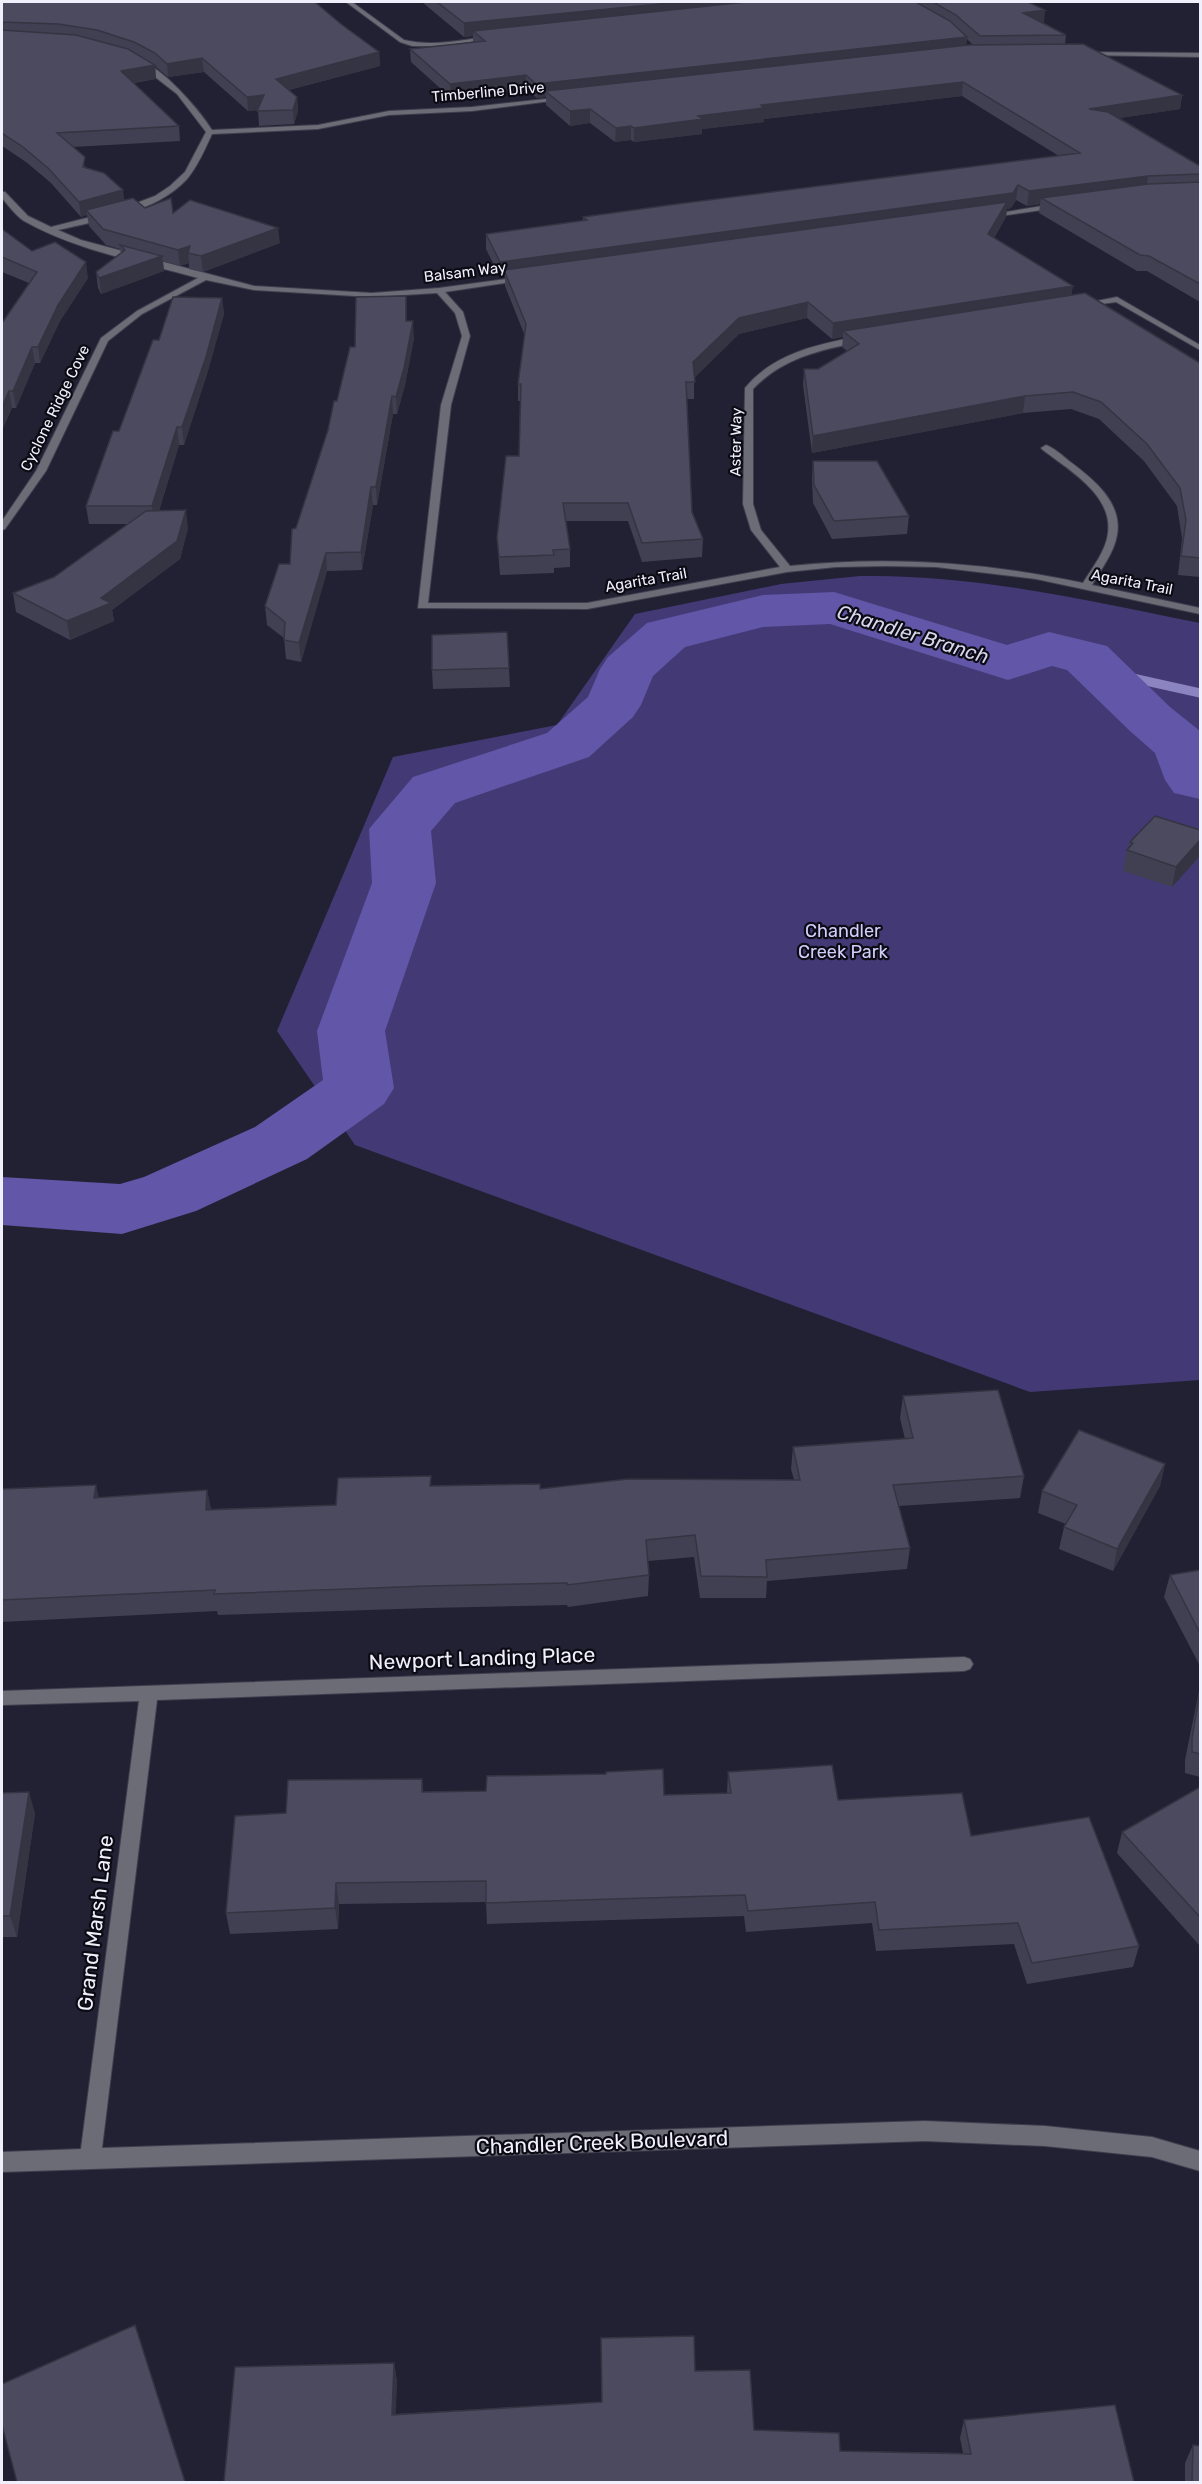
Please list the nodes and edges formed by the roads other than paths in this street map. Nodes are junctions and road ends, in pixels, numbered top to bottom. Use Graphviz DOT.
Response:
graph roads {
  1 [pos="349,2"];
  2 [pos="505,36"];
  3 [pos="1068,53"];
  4 [pos="1200,55"];
  5 [pos="131,59"];
  6 [pos="578,97"];
  7 [pos="210,132"];
  8 [pos="2,194"];
  9 [pos="1072,204"];
  10 [pos="979,217"];
  11 [pos="48,230"];
  12 [pos="205,277"];
  13 [pos="533,277"];
  14 [pos="439,290"];
  15 [pos="1072,307"];
  16 [pos="877,337"];
  17 [pos="1200,348"];
  18 [pos="1046,448"];
  19 [pos="2,527"];
  20 [pos="787,569"];
  21 [pos="1085,588"];
  22 [pos="1200,611"];
  23 [pos="964,1664"];
  24 [pos="149,1693"];
  25 [pos="2,1698"];
  26 [pos="90,2159"];
  27 [pos="1200,2161"];
  28 [pos="2,2162"];
  1 -- 2 [label="street"];
  3 -- 4 [label="street"];
  5 -- 7 [label="street"];
  6 -- 7 [label="street, Timberline Drive"];
  7 -- 11 [label="street"];
  8 -- 11 [label="street, Balsam Way"];
  9 -- 10 [label="street"];
  11 -- 12 [label="street, Balsam Way"];
  12 -- 14 [label="street, Balsam Way"];
  12 -- 19 [label="street, Cyclone Ridge Cove"];
  13 -- 14 [label="street, Balsam Way"];
  14 -- 20 [label="street, Agarita Trail"];
  15 -- 17 [label="street"];
  16 -- 20 [label="street, Aster Way"];
  18 -- 21 [label="street"];
  20 -- 21 [label="street, Agarita Trail"];
  21 -- 22 [label="street, Agarita Trail"];
  23 -- 24 [label="street, Newport Landing Place"];
  24 -- 25 [label="street, Newport Landing Place"];
  24 -- 26 [label="street, Grand Marsh Lane"];
  26 -- 27 [label="street, Chandler Creek Boulevard"];
  26 -- 28 [label="street, Chandler Creek Boulevard"];
}
